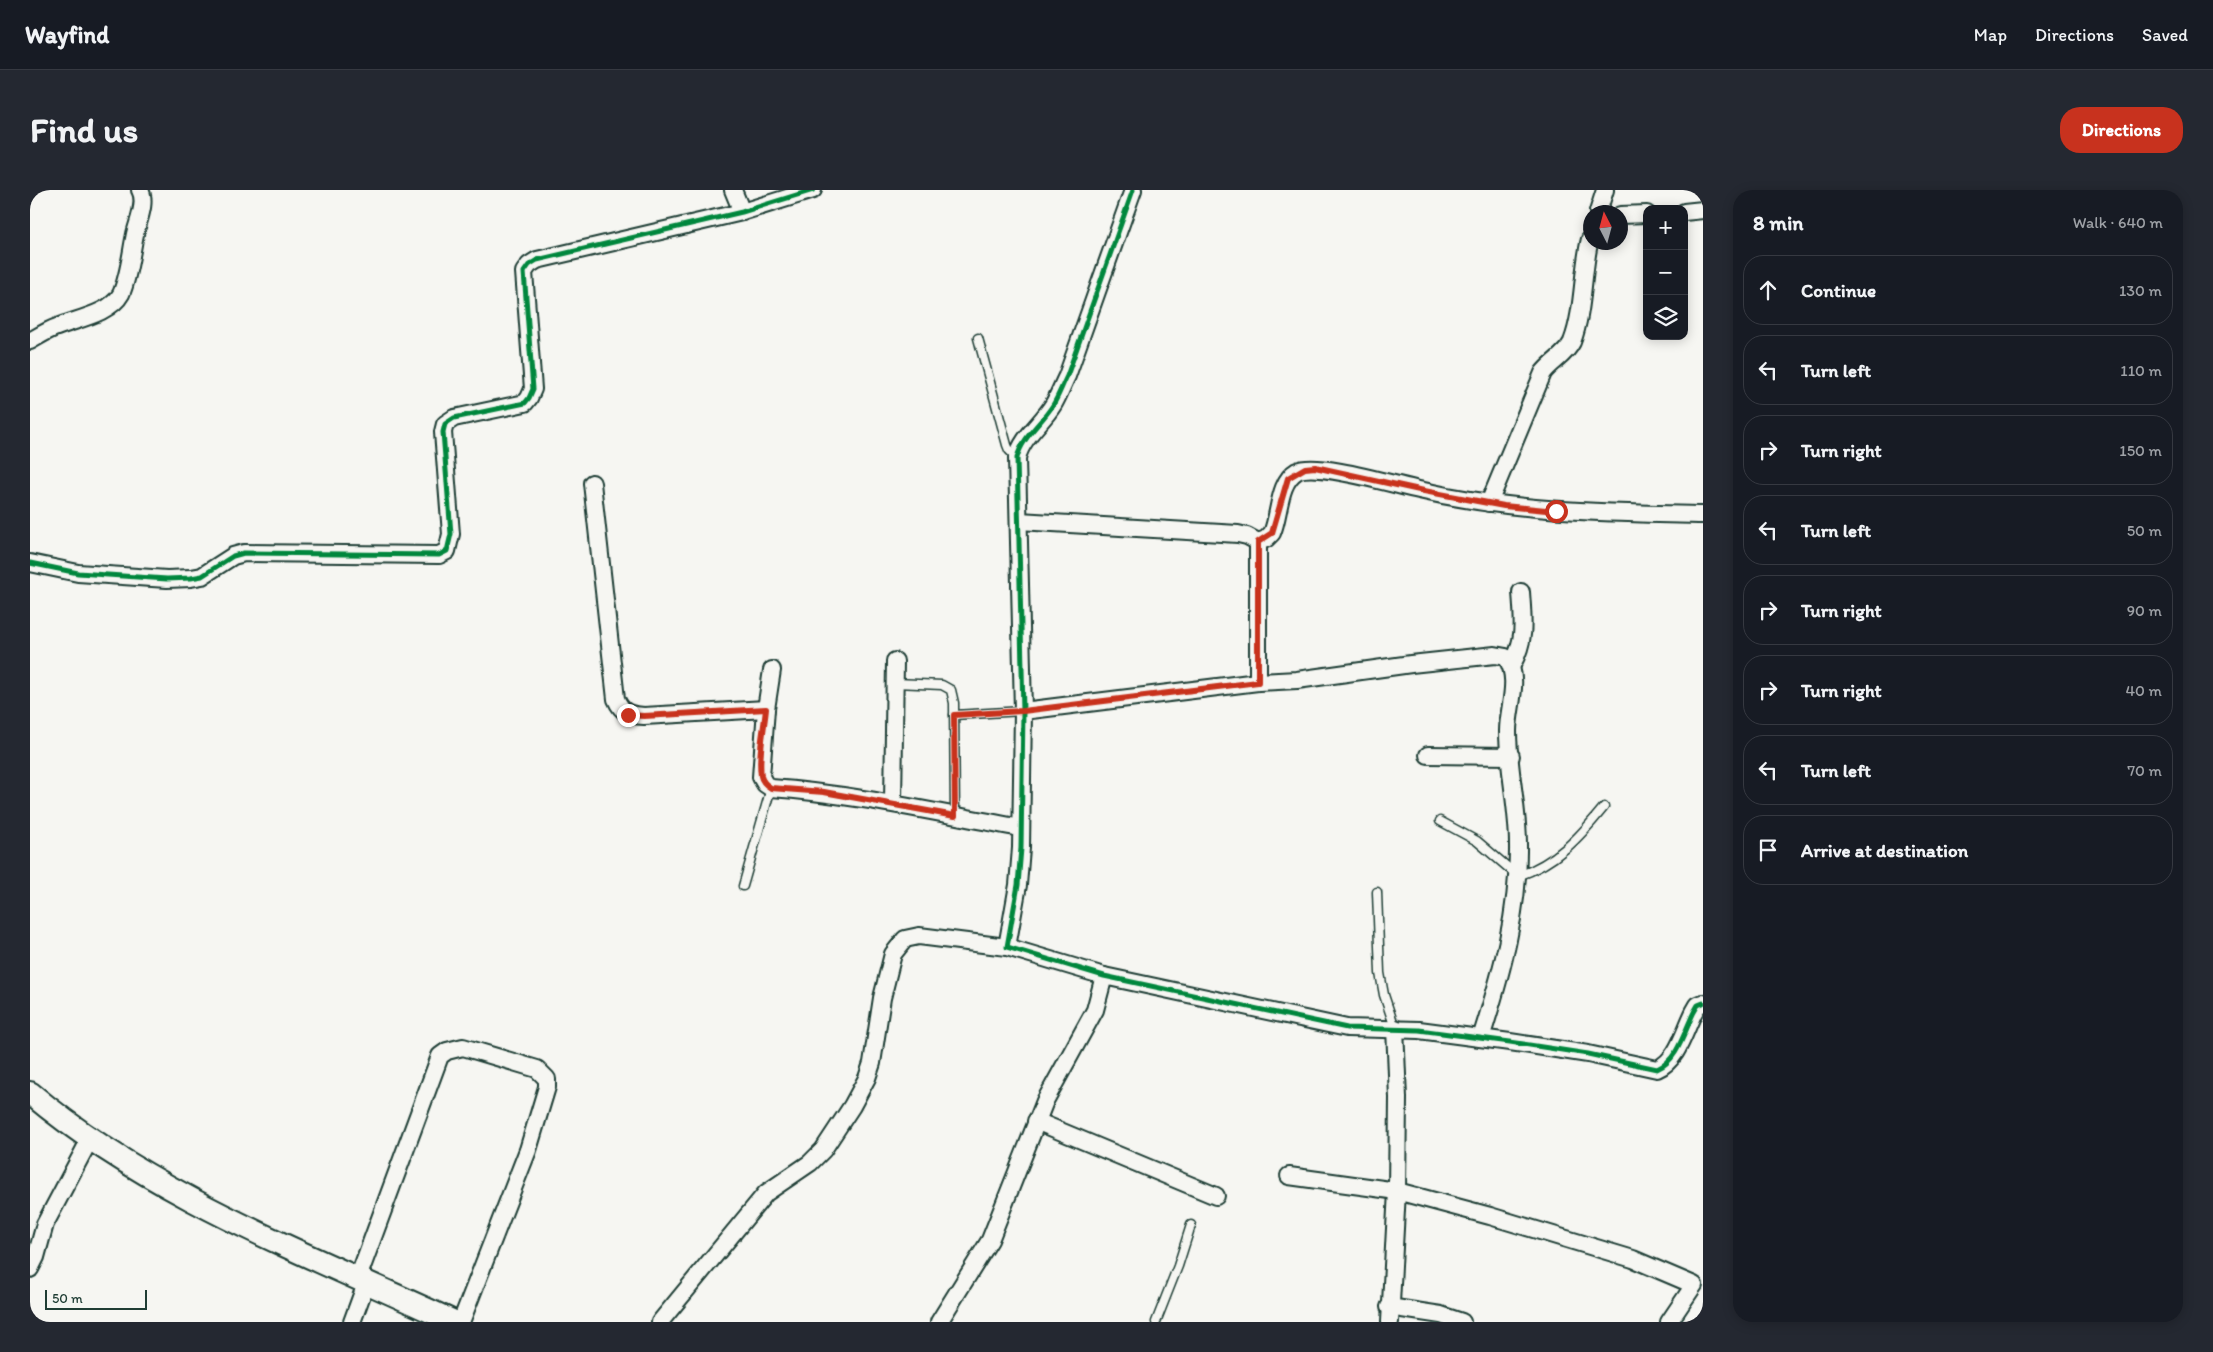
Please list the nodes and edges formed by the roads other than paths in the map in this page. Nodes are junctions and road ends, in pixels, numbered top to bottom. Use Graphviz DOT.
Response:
graph roads {
  1 [pos="140,190"];
  2 [pos="733,190"];
  3 [pos="813,190"];
  4 [pos="1133,190"];
  5 [pos="1605,190"];
  6 [pos="1600,205"];
  7 [pos="1703,210"];
  8 [pos="742,212"];
  9 [pos="1688,212"];
  10 [pos="1643,214"];
  11 [pos="1628,215"];
  12 [pos="1588,250"];
  13 [pos="978,338"];
  14 [pos="30,341"];
  15 [pos="1017,458"];
  16 [pos="592,483"];
  17 [pos="1489,503"];
  18 [pos="1703,515"];
  19 [pos="1018,521"];
  20 [pos="1258,542"];
  21 [pos="30,563"];
  22 [pos="1521,592"];
  23 [pos="895,661"];
  24 [pos="1512,666"];
  25 [pos="772,670"];
  26 [pos="1258,682"];
  27 [pos="895,683"];
  28 [pos="766,709"];
  29 [pos="1023,711"];
  30 [pos="954,715"];
  31 [pos="1428,755"];
  32 [pos="1510,756"];
  33 [pos="771,788"];
  34 [pos="893,803"];
  35 [pos="1604,807"];
  36 [pos="955,816"];
  37 [pos="1440,821"];
  38 [pos="1021,828"];
  39 [pos="1518,876"];
  40 [pos="743,886"];
  41 [pos="1377,892"];
  42 [pos="1006,947"];
  43 [pos="1104,976"];
  44 [pos="1703,1003"];
  45 [pos="1395,1028"];
  46 [pos="1481,1038"];
  47 [pos="31,1096"];
  48 [pos="1036,1121"];
  49 [pos="90,1139"];
  50 [pos="1289,1176"];
  51 [pos="1397,1191"];
  52 [pos="1216,1196"];
  53 [pos="1191,1225"];
  54 [pos="30,1269"];
  55 [pos="362,1280"];
  56 [pos="1698,1282"];
  57 [pos="1390,1315"];
  58 [pos="352,1322"];
  59 [pos="454,1322"];
  60 [pos="461,1322"];
  61 [pos="660,1322"];
  62 [pos="939,1322"];
  63 [pos="1156,1322"];
  64 [pos="1462,1322"];
  65 [pos="1669,1322"];
  1 -- 14 [label="street"];
  2 -- 8 [label="street"];
  3 -- 8 [label="street"];
  4 -- 15 [label="street"];
  5 -- 6 [label="street"];
  7 -- 9 [label="street"];
  8 -- 21 [label="street"];
  10 -- 11 [label="street"];
  12 -- 17 [label="street"];
  13 -- 15 [label="lane"];
  15 -- 19 [label="street"];
  16 -- 28 [label="street"];
  17 -- 18 [label="street"];
  17 -- 20 [label="street"];
  19 -- 20 [label="street"];
  19 -- 29 [label="street"];
  20 -- 26 [label="street"];
  22 -- 24 [label="street"];
  23 -- 27 [label="street"];
  24 -- 26 [label="street"];
  24 -- 32 [label="street"];
  25 -- 28 [label="street"];
  26 -- 29 [label="street"];
  27 -- 30 [label="lane"];
  27 -- 34 [label="street"];
  28 -- 33 [label="street"];
  29 -- 30 [label="lane"];
  29 -- 38 [label="street"];
  30 -- 36 [label="lane"];
  31 -- 32 [label="street"];
  32 -- 39 [label="street"];
  33 -- 34 [label="street"];
  33 -- 40 [label="lane"];
  34 -- 36 [label="street"];
  35 -- 39 [label="lane"];
  36 -- 38 [label="street"];
  37 -- 39 [label="lane"];
  38 -- 42 [label="street"];
  39 -- 46 [label="street"];
  41 -- 45 [label="lane"];
  42 -- 43 [label="street"];
  42 -- 61 [label="street"];
  43 -- 45 [label="street"];
  43 -- 48 [label="street"];
  44 -- 46 [label="street"];
  45 -- 46 [label="street"];
  45 -- 51 [label="street"];
  47 -- 49 [label="street"];
  48 -- 52 [label="street"];
  48 -- 62 [label="street"];
  49 -- 54 [label="street"];
  49 -- 55 [label="street"];
  50 -- 51 [label="street"];
  51 -- 56 [label="street"];
  51 -- 57 [label="street"];
  53 -- 63 [label="lane"];
  55 -- 58 [label="street"];
  55 -- 59 [label="street"];
  55 -- 60 [label="street"];
  56 -- 65 [label="street"];
  57 -- 64 [label="street"];
}
